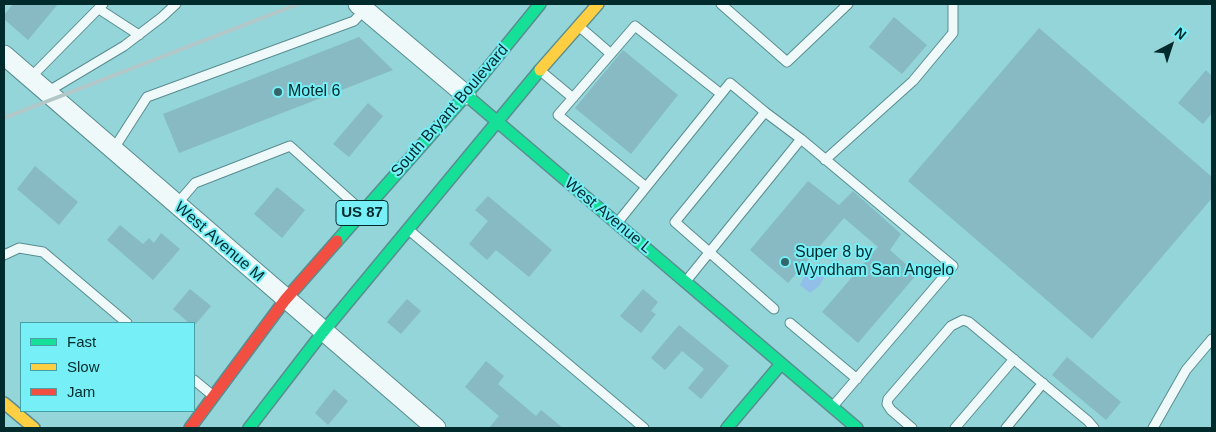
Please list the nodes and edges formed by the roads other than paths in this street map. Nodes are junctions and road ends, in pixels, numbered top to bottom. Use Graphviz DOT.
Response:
graph roads {
  1 [pos="176,4"];
  2 [pos="540,4"];
  3 [pos="598,4"];
  4 [pos="722,4"];
  5 [pos="848,4"];
  6 [pos="953,4"];
  7 [pos="101,6"];
  8 [pos="362,7"];
  9 [pos="578,27"];
  10 [pos="139,35"];
  11 [pos="611,54"];
  12 [pos="4,55"];
  13 [pos="540,71"];
  14 [pos="30,78"];
  15 [pos="46,92"];
  16 [pos="721,94"];
  17 [pos="466,95"];
  18 [pos="573,98"];
  19 [pos="765,112"];
  20 [pos="496,121"];
  21 [pos="801,139"];
  22 [pos="113,150"];
  23 [pos="825,160"];
  24 [pos="646,187"];
  25 [pos="176,205"];
  26 [pos="363,212"];
  27 [pos="616,224"];
  28 [pos="408,230"];
  29 [pos="708,254"];
  30 [pos="4,255"];
  31 [pos="685,282"];
  32 [pos="285,300"];
  33 [pos="774,309"];
  34 [pos="126,322"];
  35 [pos="790,323"];
  36 [pos="323,332"];
  37 [pos="1212,339"];
  38 [pos="1014,359"];
  39 [pos="781,364"];
  40 [pos="857,379"];
  41 [pos="195,381"];
  42 [pos="1043,383"];
  43 [pos="214,396"];
  44 [pos="4,403"];
  45 [pos="832,407"];
  46 [pos="34,428"];
  47 [pos="190,428"];
  48 [pos="249,428"];
  49 [pos="436,428"];
  50 [pos="644,428"];
  51 [pos="728,428"];
  52 [pos="857,428"];
  53 [pos="912,428"];
  54 [pos="955,428"];
  55 [pos="1006,428"];
  56 [pos="1094,428"];
  57 [pos="1153,428"];
  1 -- 10 [label="lane"];
  2 -- 17 [label="main road, South Bryant Boulevard / US 87"];
  3 -- 9 [label="main road, US 87"];
  4 -- 5 [label="lane"];
  6 -- 23 [label="lane"];
  7 -- 10 [label="lane"];
  7 -- 14 [label="lane"];
  8 -- 17 [label="street, West Avenue L"];
  8 -- 22 [label="lane"];
  9 -- 11 [label="lane"];
  9 -- 13 [label="main road, US 87"];
  10 -- 15 [label="lane"];
  11 -- 16 [label="lane"];
  11 -- 18 [label="lane"];
  12 -- 14 [label="street, West Avenue M"];
  13 -- 18 [label="lane"];
  13 -- 20 [label="main road, US 87"];
  14 -- 15 [label="street, West Avenue M"];
  15 -- 22 [label="street, West Avenue M"];
  16 -- 19 [label="lane"];
  16 -- 24 [label="lane"];
  17 -- 20 [label="main road, West Avenue L"];
  17 -- 26 [label="main road, South Bryant Boulevard / US 87"];
  18 -- 24 [label="lane"];
  19 -- 21 [label="lane"];
  19 -- 29 [label="lane"];
  20 -- 27 [label="main road, West Avenue L"];
  20 -- 28 [label="main road, US 87"];
  21 -- 23 [label="lane"];
  21 -- 29 [label="lane"];
  22 -- 25 [label="street, West Avenue M"];
  23 -- 40 [label="lane"];
  24 -- 27 [label="lane"];
  25 -- 26 [label="lane"];
  25 -- 32 [label="street, West Avenue M"];
  26 -- 32 [label="main road, South Bryant Boulevard / US 87"];
  27 -- 31 [label="main road, West Avenue L"];
  28 -- 36 [label="main road, US 87"];
  28 -- 50 [label="lane"];
  29 -- 31 [label="lane"];
  29 -- 33 [label="lane"];
  30 -- 34 [label="lane"];
  31 -- 39 [label="main road, West Avenue L"];
  32 -- 36 [label="street, West Avenue M"];
  32 -- 43 [label="main road, South Bryant Boulevard / US 87"];
  35 -- 40 [label="lane"];
  36 -- 48 [label="main road, US 87"];
  36 -- 49 [label="street, West Avenue M"];
  37 -- 57 [label="lane"];
  38 -- 42 [label="lane"];
  38 -- 53 [label="lane"];
  38 -- 54 [label="lane"];
  39 -- 45 [label="main road, West Avenue L"];
  39 -- 51 [label="main road"];
  40 -- 45 [label="lane"];
  41 -- 43 [label="lane"];
  42 -- 55 [label="lane"];
  42 -- 56 [label="lane"];
  43 -- 47 [label="main road, South Bryant Boulevard / US 87"];
  44 -- 46 [label="main road"];
  45 -- 52 [label="main road, West Avenue L"];
}
